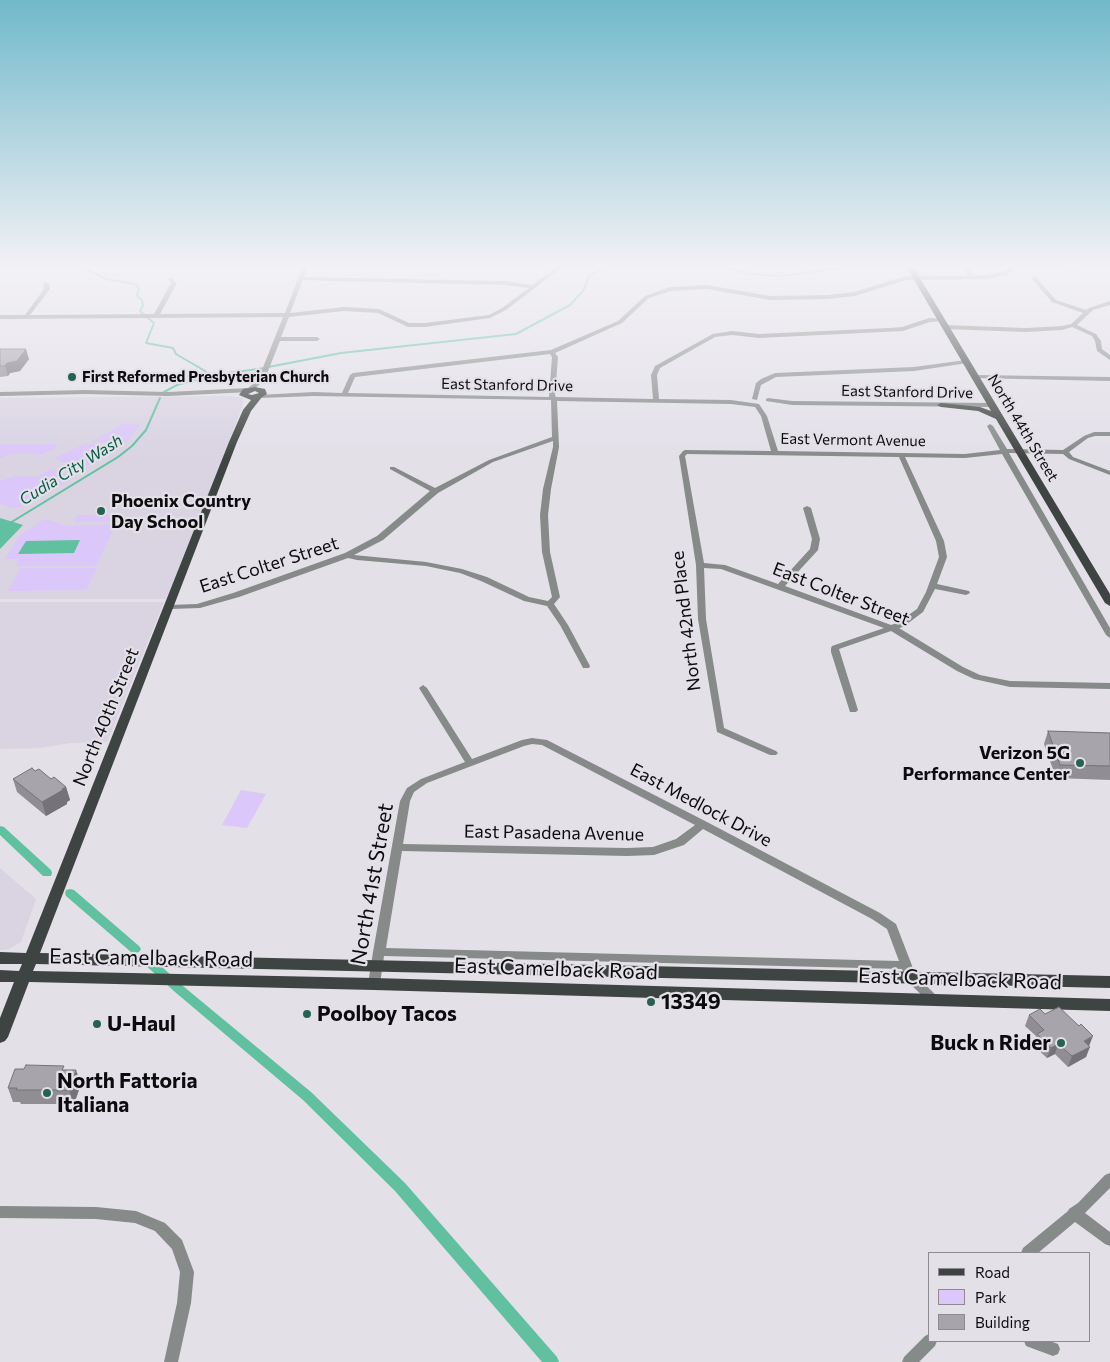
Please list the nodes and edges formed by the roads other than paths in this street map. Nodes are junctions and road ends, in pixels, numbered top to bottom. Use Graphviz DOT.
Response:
graph roads {
  1 [pos="280,332"];
  2 [pos="598,332"];
  3 [pos="855,332"];
  4 [pos="948,332"];
  5 [pos="1087,332"];
  6 [pos="277,339"];
  7 [pos="318,339"];
  8 [pos="552,352"];
  9 [pos="1110,358"];
  10 [pos="966,362"];
  11 [pos="975,377"];
  12 [pos="1110,379"];
  13 [pos="261,381"];
  14 [pos="758,391"];
  15 [pos="247,393"];
  16 [pos="261,394"];
  17 [pos="0,395"];
  18 [pos="344,395"];
  19 [pos="554,399"];
  20 [pos="656,400"];
  21 [pos="755,402"];
  22 [pos="766,402"];
  23 [pos="992,405"];
  24 [pos="941,406"];
  25 [pos="246,410"];
  26 [pos="764,416"];
  27 [pos="999,417"];
  28 [pos="990,426"];
  29 [pos="1110,434"];
  30 [pos="555,438"];
  31 [pos="1019,451"];
  32 [pos="685,452"];
  33 [pos="775,452"];
  34 [pos="1004,452"];
  35 [pos="1065,452"];
  36 [pos="901,455"];
  37 [pos="392,468"];
  38 [pos="1110,473"];
  39 [pos="435,491"];
  40 [pos="807,508"];
  41 [pos="348,555"];
  42 [pos="700,565"];
  43 [pos="933,586"];
  44 [pos="780,587"];
  45 [pos="966,593"];
  46 [pos="1110,603"];
  47 [pos="550,604"];
  48 [pos="170,607"];
  49 [pos="890,628"];
  50 [pos="1110,636"];
  51 [pos="586,666"];
  52 [pos="1110,686"];
  53 [pos="423,688"];
  54 [pos="853,710"];
  55 [pos="773,753"];
  56 [pos="470,763"];
  57 [pos="410,790"];
  58 [pos="703,824"];
  59 [pos="397,847"];
  60 [pos="0,958"];
  61 [pos="31,958"];
  62 [pos="378,959"];
  63 [pos="908,972"];
  64 [pos="0,976"];
  65 [pos="24,977"];
  66 [pos="1110,982"];
  67 [pos="374,984"];
  68 [pos="934,1000"];
  69 [pos="1110,1004"];
  70 [pos="0,1037"];
  71 [pos="1110,1179"];
  72 [pos="0,1212"];
  73 [pos="1074,1213"];
  74 [pos="1110,1240"];
  75 [pos="1029,1252"];
  76 [pos="929,1342"];
  77 [pos="1033,1342"];
  78 [pos="1053,1350"];
  79 [pos="171,1362"];
  80 [pos="909,1362"];
  1 -- 6 [label="street"];
  2 -- 8 [label="street"];
  3 -- 20 [label="street"];
  4 -- 10 [label="main road, North 44th Street"];
  5 -- 9 [label="street"];
  6 -- 7 [label="street"];
  6 -- 13 [label="street"];
  8 -- 18 [label="street"];
  8 -- 19 [label="street"];
  10 -- 11 [label="main road, North 44th Street"];
  10 -- 14 [label="street"];
  11 -- 12 [label="street"];
  11 -- 23 [label="main road, North 44th Street"];
  13 -- 15 [label="street"];
  13 -- 16 [label="street"];
  14 -- 21 [label="street"];
  14 -- 22 [label="street"];
  15 -- 16 [label="main road"];
  15 -- 17 [label="street"];
  15 -- 25 [label="main road, North 40th Street"];
  16 -- 18 [label="street, East Stanford Drive"];
  16 -- 25 [label="main road, North 40th Street"];
  18 -- 19 [label="street, East Stanford Drive"];
  19 -- 20 [label="street, East Stanford Drive"];
  19 -- 30 [label="street"];
  20 -- 21 [label="street, East Stanford Drive"];
  21 -- 22 [label="street, East Stanford Drive"];
  21 -- 26 [label="street"];
  22 -- 24 [label="street, East Stanford Drive"];
  22 -- 26 [label="street"];
  23 -- 24 [label="street, East Stanford Drive"];
  23 -- 27 [label="main road, North 44th Street"];
  24 -- 27 [label="main road"];
  25 -- 48 [label="main road, North 40th Street"];
  26 -- 33 [label="street"];
  27 -- 31 [label="main road, North 44th Street"];
  28 -- 34 [label="street, North 44th Street"];
  29 -- 35 [label="street"];
  30 -- 39 [label="street"];
  30 -- 47 [label="street"];
  31 -- 34 [label="street, East Vermont Avenue"];
  31 -- 35 [label="street, East Vermont Avenue"];
  31 -- 46 [label="main road, North 44th Street"];
  32 -- 33 [label="street, East Vermont Avenue"];
  32 -- 42 [label="street, North 42nd Place"];
  33 -- 36 [label="street, East Vermont Avenue"];
  34 -- 36 [label="street, East Vermont Avenue"];
  34 -- 50 [label="street, North 44th Street"];
  35 -- 38 [label="street"];
  36 -- 43 [label="street"];
  37 -- 39 [label="street"];
  39 -- 41 [label="street"];
  40 -- 44 [label="street"];
  41 -- 47 [label="street, East Colter Street"];
  41 -- 48 [label="street, East Colter Street"];
  42 -- 44 [label="street, East Colter Street"];
  42 -- 55 [label="street, North 42nd Place"];
  43 -- 45 [label="street"];
  43 -- 49 [label="street"];
  44 -- 49 [label="street, East Colter Street"];
  47 -- 51 [label="street"];
  48 -- 61 [label="main road, North 40th Street"];
  49 -- 52 [label="street, East Colter Street"];
  49 -- 54 [label="street"];
  53 -- 56 [label="street"];
  56 -- 57 [label="street, East Medlock Drive"];
  56 -- 58 [label="street, East Medlock Drive"];
  57 -- 59 [label="street, North 41st Street"];
  58 -- 59 [label="street, East Pasadena Avenue"];
  58 -- 63 [label="street, East Medlock Drive"];
  59 -- 62 [label="street, North 41st Street"];
  60 -- 61 [label="main road, East Camelback Road"];
  61 -- 62 [label="main road, East Camelback Road"];
  61 -- 65 [label="main road, North 40th Street"];
  62 -- 63 [label="main road, East Camelback Road"];
  62 -- 67 [label="street, North 41st Street"];
  63 -- 66 [label="main road, East Camelback Road"];
  63 -- 68 [label="street, East Medlock Drive"];
  64 -- 65 [label="main road, East Camelback Road"];
  65 -- 67 [label="main road, East Camelback Road"];
  65 -- 70 [label="main road, North 40th Street"];
  67 -- 68 [label="main road, East Camelback Road"];
  68 -- 69 [label="main road, East Camelback Road"];
  71 -- 73 [label="street"];
  72 -- 79 [label="street"];
  73 -- 74 [label="street"];
  73 -- 75 [label="street"];
  76 -- 80 [label="street"];
  77 -- 78 [label="street"];
}
